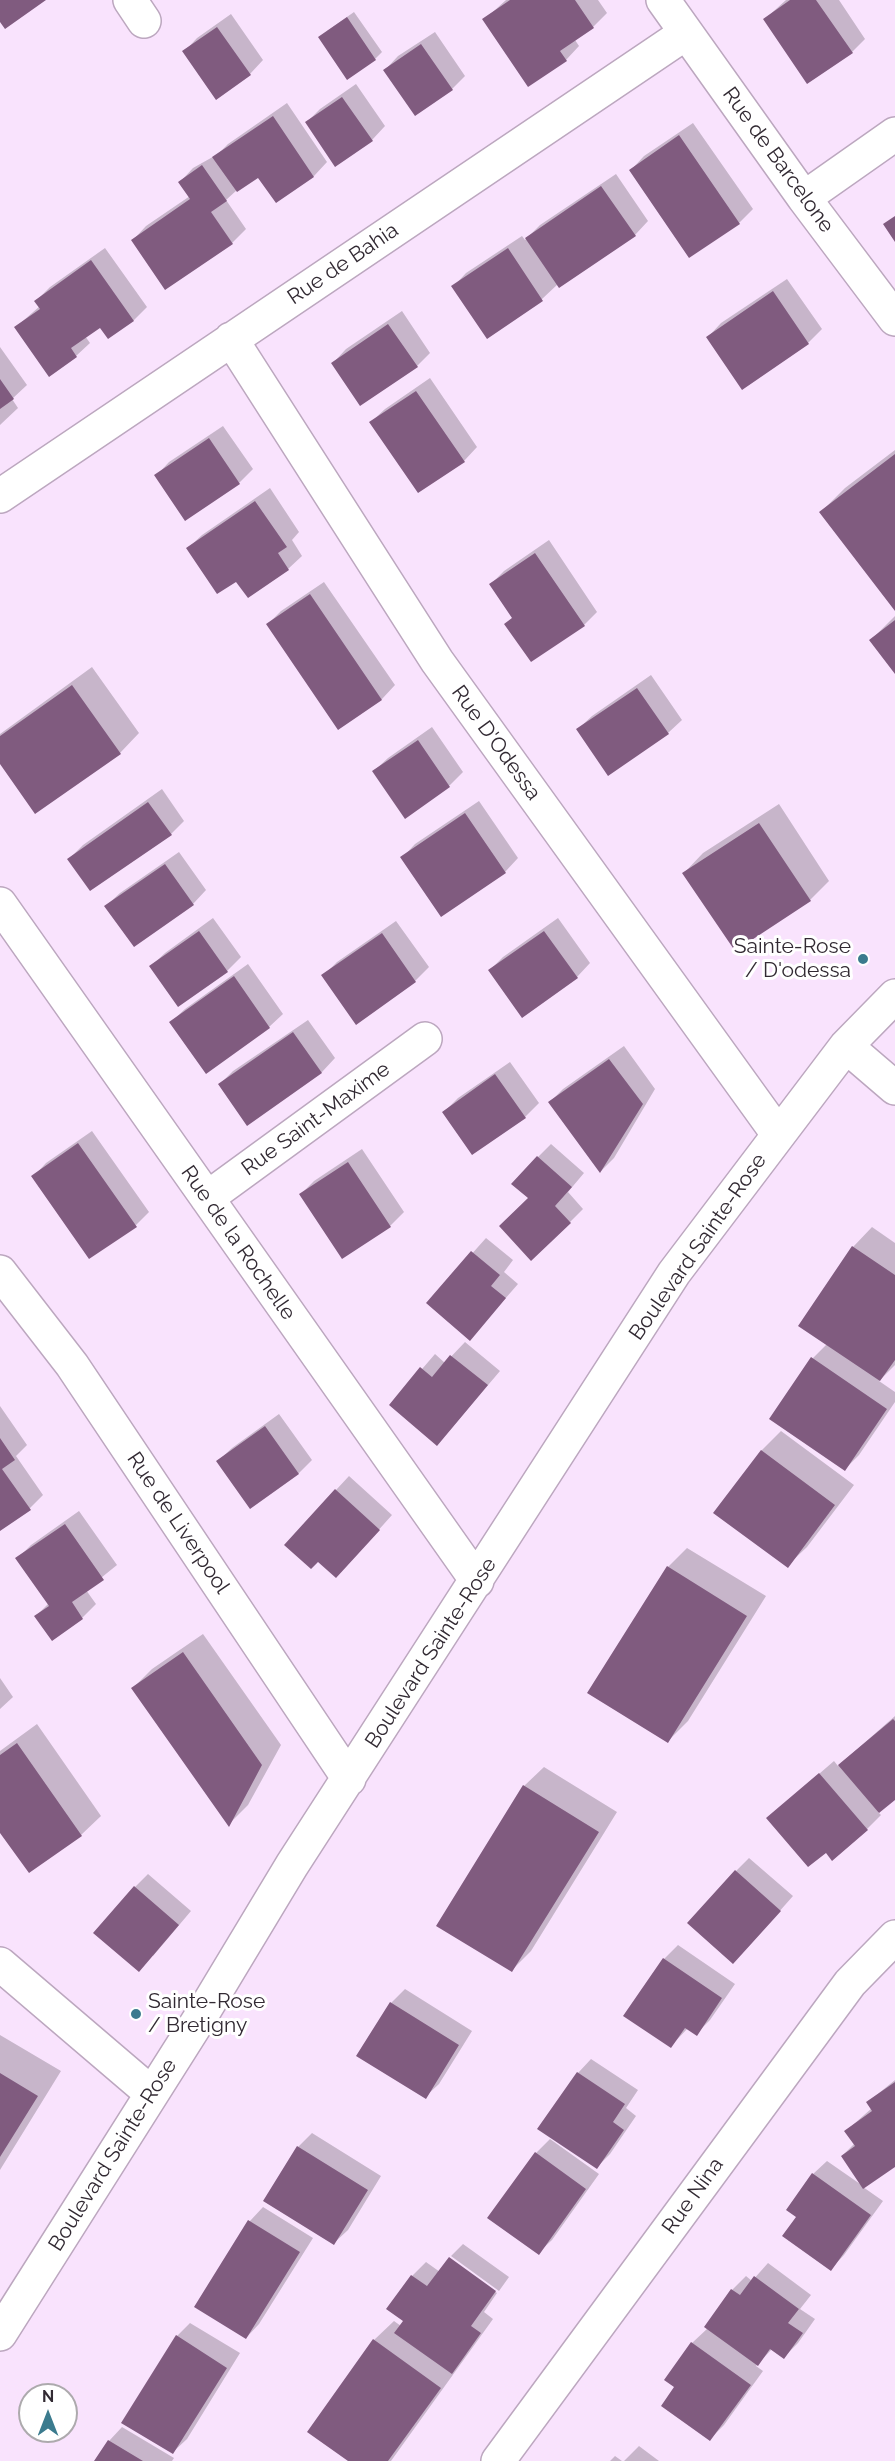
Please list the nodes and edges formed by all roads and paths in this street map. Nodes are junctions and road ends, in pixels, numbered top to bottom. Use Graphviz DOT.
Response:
graph roads {
  1 [pos="663,0"];
  2 [pos="686,33"];
  3 [pos="895,134"];
  4 [pos="804,198"];
  5 [pos="895,319"];
  6 [pos="231,339"];
  7 [pos="0,496"];
  8 [pos="0,904"];
  9 [pos="895,996"];
  10 [pos="425,1039"];
  11 [pos="846,1046"];
  12 [pos="895,1088"];
  13 [pos="778,1134"];
  14 [pos="207,1198"];
  15 [pos="0,1272"];
  16 [pos="477,1581"];
  17 [pos="349,1779"];
  18 [pos="895,1937"];
  19 [pos="0,1964"];
  20 [pos="151,2093"];
  21 [pos="0,2334"];
  22 [pos="498,2461"];
  1 -- 2 [label="street, Rue de Barcelone"];
  2 -- 4 [label="street, Rue de Barcelone"];
  2 -- 6 [label="street, Rue de Bahia"];
  3 -- 4 [label="street"];
  4 -- 5 [label="street, Rue de Barcelone"];
  6 -- 7 [label="street, Rue de Bahia"];
  6 -- 13 [label="street, Rue D'Odessa"];
  8 -- 14 [label="street, Rue de la Rochelle"];
  9 -- 11 [label="street, Boulevard Sainte-Rose"];
  10 -- 14 [label="street, Rue Saint-Maxime"];
  11 -- 12 [label="street"];
  11 -- 13 [label="street, Boulevard Sainte-Rose"];
  13 -- 16 [label="street, Boulevard Sainte-Rose"];
  14 -- 16 [label="street, Rue de la Rochelle"];
  15 -- 17 [label="street, Rue de Liverpool"];
  16 -- 17 [label="street, Boulevard Sainte-Rose"];
  17 -- 20 [label="street, Boulevard Sainte-Rose"];
  18 -- 22 [label="street, Rue Nina"];
  19 -- 20 [label="street"];
  20 -- 21 [label="street, Boulevard Sainte-Rose"];
}
